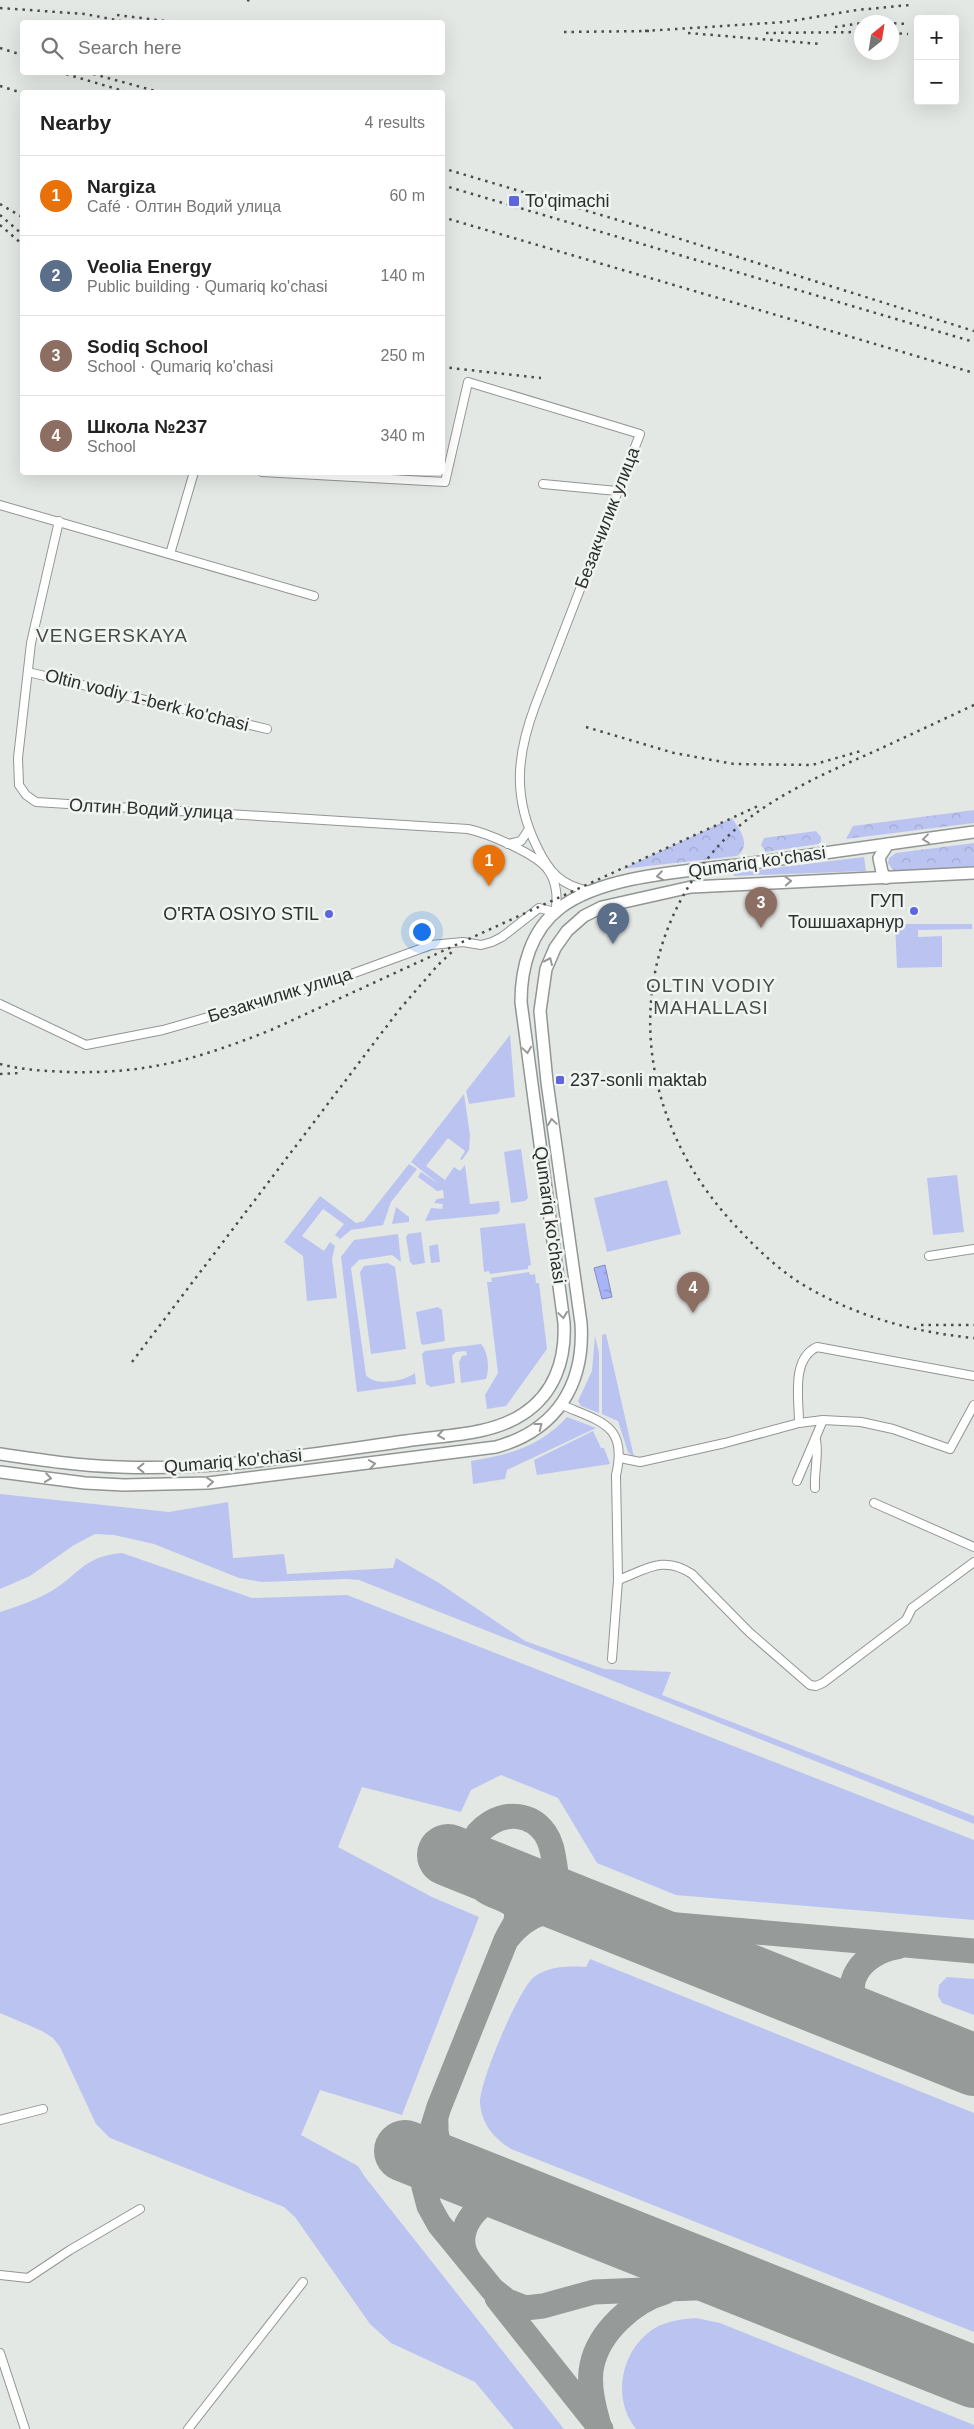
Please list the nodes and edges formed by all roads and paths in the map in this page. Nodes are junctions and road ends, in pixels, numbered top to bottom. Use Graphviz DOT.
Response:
graph roads {
  1 [pos="193,475"];
  2 [pos="317,475"];
  3 [pos="543,484"];
  4 [pos="617,491"];
  5 [pos="0,504"];
  6 [pos="59,522"];
  7 [pos="170,554"];
  8 [pos="314,596"];
  9 [pos="28,672"];
  10 [pos="267,730"];
  11 [pos="528,829"];
  12 [pos="974,832"];
  13 [pos="508,844"];
  14 [pos="888,844"];
  15 [pos="719,867"];
  16 [pos="548,869"];
  17 [pos="974,873"];
  18 [pos="886,878"];
  19 [pos="722,885"];
  20 [pos="591,892"];
  21 [pos="555,912"];
  22 [pos="0,1004"];
  23 [pos="565,1212"];
  24 [pos="550,1215"];
  25 [pos="974,1249"];
  26 [pos="929,1256"];
  27 [pos="974,1376"];
  28 [pos="562,1405"];
  29 [pos="974,1405"];
  30 [pos="823,1420"];
  31 [pos="799,1423"];
  32 [pos="816,1440"];
  33 [pos="348,1449"];
  34 [pos="0,1454"];
  35 [pos="620,1458"];
  36 [pos="350,1467"];
  37 [pos="0,1472"];
  38 [pos="797,1480"];
  39 [pos="815,1488"];
  40 [pos="874,1502"];
  41 [pos="974,1547"];
  42 [pos="974,1562"];
  43 [pos="618,1580"];
  44 [pos="612,1659"];
  45 [pos="43,2109"];
  46 [pos="0,2120"];
  47 [pos="140,2209"];
  48 [pos="0,2275"];
  49 [pos="303,2282"];
  50 [pos="0,2353"];
  51 [pos="25,2429"];
  52 [pos="188,2429"];
  1 -- 7 [label="street"];
  2 -- 4 [label="street, Безакчилик улица"];
  3 -- 4 [label="street"];
  4 -- 11 [label="street, Безакчилик улица"];
  5 -- 6 [label="street"];
  6 -- 7 [label="street"];
  6 -- 9 [label="street, Олтин Водий улица"];
  7 -- 8 [label="street"];
  9 -- 10 [label="street, Oltin vodiy 1-berk ko'chasi"];
  9 -- 13 [label="street, Олтин Водий улица"];
  11 -- 13 [label="street"];
  11 -- 16 [label="street, Безакчилик улица"];
  12 -- 14 [label="main road, Qumariq ko'chasi, one-way"];
  13 -- 16 [label="street, Олтин Водий улица"];
  14 -- 15 [label="main road, Qumariq ko'chasi"];
  14 -- 18 [label="main road"];
  15 -- 19 [label="main road"];
  15 -- 20 [label="main road, Qumariq ko'chasi, one-way"];
  16 -- 20 [label="street, Олтин Водий улица"];
  16 -- 21 [label="street"];
  17 -- 18 [label="main road, Qumariq ko'chasi"];
  19 -- 18 [label="main road, Qumariq ko'chasi, one-way"];
  23 -- 19 [label="main road, Qumariq ko'chasi, one-way"];
  20 -- 21 [label="main road, Qumariq ko'chasi"];
  21 -- 22 [label="street, Безакчилик улица"];
  21 -- 24 [label="main road, Qumariq ko'chasi, one-way"];
  23 -- 24 [label="main road"];
  23 -- 28 [label="main road, Qumariq ko'chasi"];
  24 -- 33 [label="main road, Qumariq ko'chasi, one-way"];
  25 -- 26 [label="street"];
  27 -- 31 [label="street"];
  28 -- 35 [label="street"];
  36 -- 28 [label="main road, Qumariq ko'chasi, one-way"];
  29 -- 30 [label="street"];
  30 -- 31 [label="street"];
  30 -- 32 [label="street"];
  31 -- 35 [label="street"];
  32 -- 38 [label="street"];
  32 -- 39 [label="street"];
  33 -- 34 [label="main road, Qumariq ko'chasi, one-way"];
  33 -- 36 [label="main road"];
  35 -- 43 [label="street"];
  37 -- 36 [label="main road, Qumariq ko'chasi, one-way"];
  40 -- 41 [label="street"];
  42 -- 43 [label="street"];
  43 -- 44 [label="street"];
  45 -- 46 [label="street"];
  47 -- 48 [label="street"];
  49 -- 52 [label="street"];
  50 -- 51 [label="street"];
}
